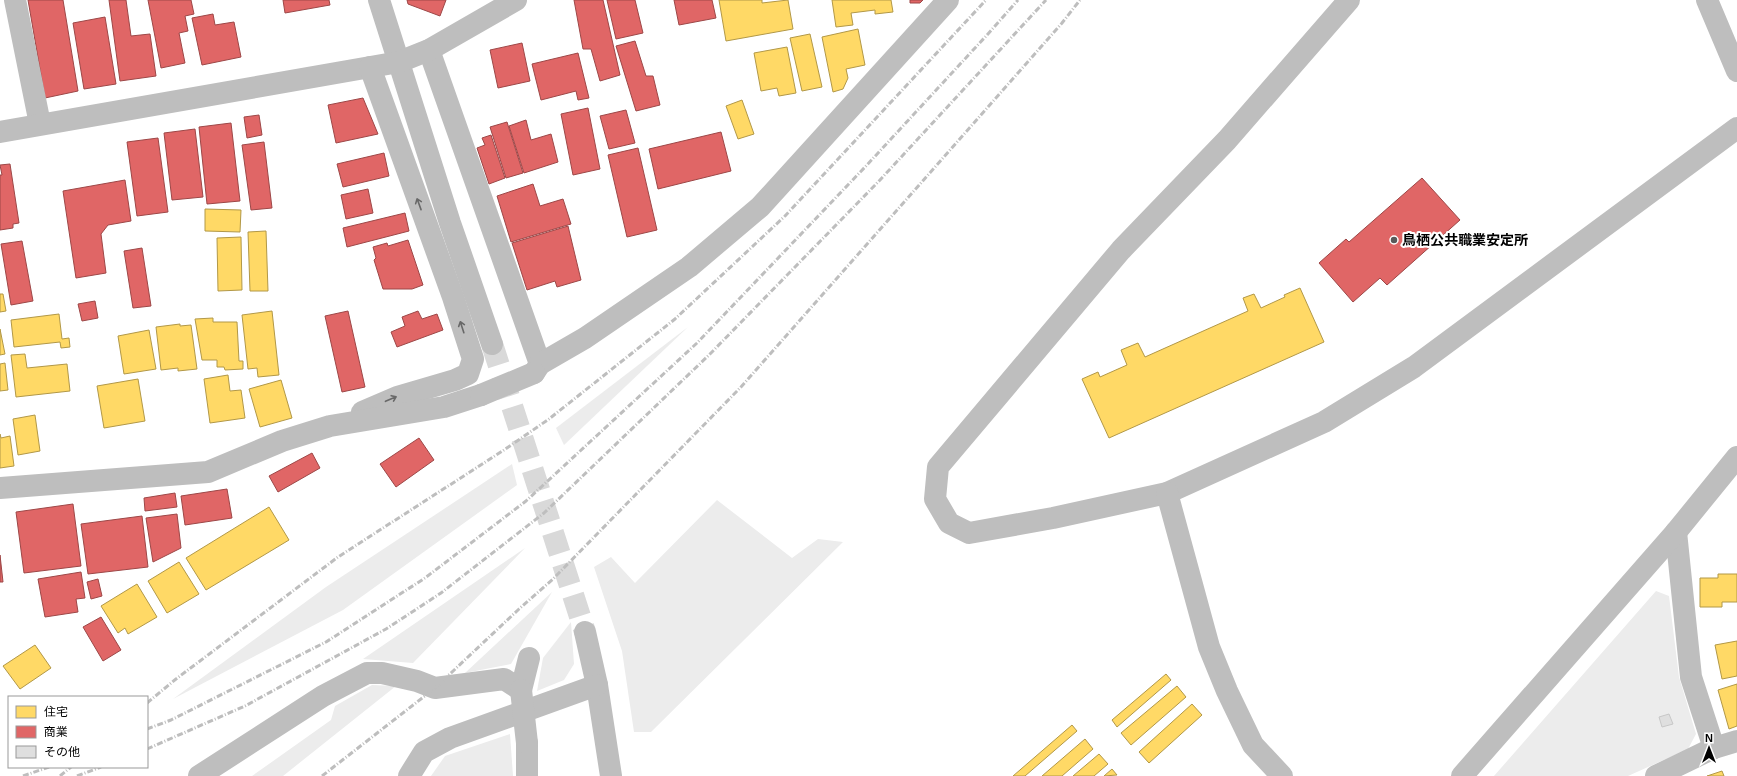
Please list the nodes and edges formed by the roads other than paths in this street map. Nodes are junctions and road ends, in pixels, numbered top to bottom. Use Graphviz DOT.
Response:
graph roads {
  1 [pos="15,0"];
  2 [pos="379,0"];
  3 [pos="516,0"];
  4 [pos="948,0"];
  5 [pos="1349,0"];
  6 [pos="1707,0"];
  7 [pos="429,50"];
  8 [pos="399,62"];
  9 [pos="370,67"];
  10 [pos="1737,71"];
  11 [pos="40,124"];
  12 [pos="1737,128"];
  13 [pos="0,132"];
  14 [pos="492,344"];
  15 [pos="537,369"];
  16 [pos="330,426"];
  17 [pos="1737,457"];
  18 [pos="0,488"];
  19 [pos="1167,493"];
  20 [pos="1676,532"];
  21 [pos="585,632"];
  22 [pos="529,658"];
  23 [pos="597,685"];
  24 [pos="521,690"];
  25 [pos="1737,741"];
  26 [pos="1714,748"];
  27 [pos="199,776"];
  28 [pos="409,776"];
  29 [pos="527,776"];
  30 [pos="611,776"];
  31 [pos="1282,776"];
  32 [pos="1462,776"];
  33 [pos="1656,776"];
  1 -- 11 [label="street"];
  2 -- 8 [label="street"];
  3 -- 7 [label="street"];
  4 -- 15 [label="street"];
  5 -- 19 [label="street"];
  6 -- 10 [label="street"];
  7 -- 8 [label="street"];
  7 -- 15 [label="street"];
  8 -- 9 [label="street"];
  8 -- 14 [label="street"];
  9 -- 11 [label="street"];
  16 -- 9 [label="street, one-way"];
  11 -- 13 [label="street"];
  12 -- 19 [label="street"];
  15 -- 16 [label="street, bridge"];
  16 -- 18 [label="street"];
  17 -- 20 [label="street"];
  19 -- 31 [label="street"];
  20 -- 26 [label="street"];
  20 -- 32 [label="street"];
  21 -- 23 [label="street"];
  22 -- 24 [label="street"];
  23 -- 28 [label="street"];
  23 -- 30 [label="street"];
  24 -- 27 [label="street"];
  24 -- 29 [label="street, bridge"];
  25 -- 26 [label="street"];
  26 -- 33 [label="street"];
}
